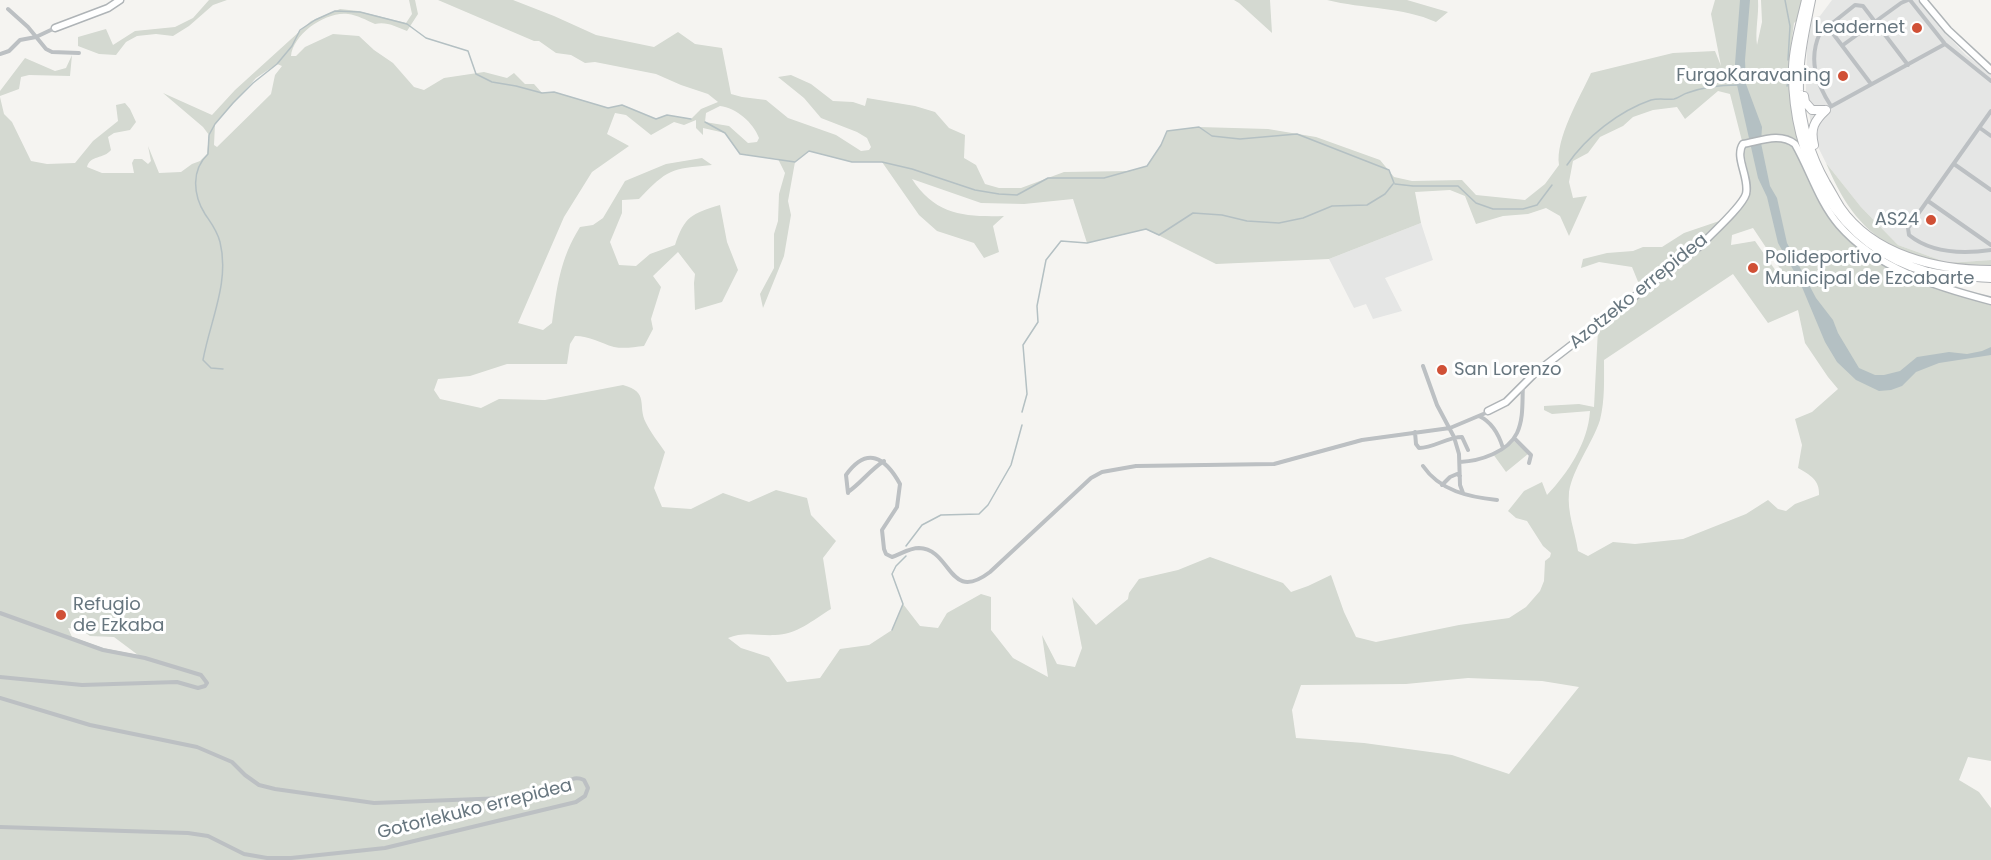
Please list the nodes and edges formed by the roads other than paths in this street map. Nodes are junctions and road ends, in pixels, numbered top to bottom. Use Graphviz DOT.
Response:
graph roads {
  1 [pos="120,0"];
  2 [pos="1806,0"];
  3 [pos="1811,0"];
  4 [pos="1909,0"];
  5 [pos="1923,0"];
  6 [pos="8,9"];
  7 [pos="1875,21"];
  8 [pos="1828,27"];
  9 [pos="55,28"];
  10 [pos="36,37"];
  11 [pos="1803,40"];
  12 [pos="1945,44"];
  13 [pos="1843,45"];
  14 [pos="79,53"];
  15 [pos="0,54"];
  16 [pos="1908,65"];
  17 [pos="1991,70"];
  18 [pos="1991,81"];
  19 [pos="1871,84"];
  20 [pos="1828,108"];
  21 [pos="1991,111"];
  22 [pos="1980,128"];
  23 [pos="1991,136"];
  24 [pos="1954,164"];
  25 [pos="1991,190"];
  26 [pos="1928,201"];
  27 [pos="1837,202"];
  28 [pos="1991,248"];
  29 [pos="1991,270"];
  30 [pos="1991,278"];
  31 [pos="1991,301"];
  32 [pos="1423,366"];
  33 [pos="1523,385"];
  34 [pos="1488,411"];
  35 [pos="1479,416"];
  36 [pos="1450,428"];
  37 [pos="1415,432"];
  38 [pos="1454,437"];
  39 [pos="1514,438"];
  40 [pos="1503,448"];
  41 [pos="1468,450"];
  42 [pos="884,461"];
  43 [pos="1460,462"];
  44 [pos="1529,463"];
  45 [pos="1423,466"];
  46 [pos="1460,476"];
  47 [pos="1442,485"];
  48 [pos="1463,493"];
  49 [pos="1497,500"];
  50 [pos="0,613"];
  51 [pos="0,677"];
  52 [pos="0,698"];
  53 [pos="0,827"];
  1 -- 9 [label="street"];
  2 -- 30 [label="highway"];
  3 -- 11 [label="highway"];
  4 -- 7 [label="street"];
  4 -- 12 [label="street"];
  5 -- 17 [label="street"];
  6 -- 10 [label="street"];
  7 -- 8 [label="street"];
  7 -- 13 [label="street"];
  7 -- 16 [label="street"];
  8 -- 13 [label="street"];
  8 -- 20 [label="street"];
  9 -- 10 [label="street"];
  10 -- 14 [label="street"];
  10 -- 15 [label="street"];
  11 -- 20 [label="highway"];
  11 -- 27 [label="highway"];
  12 -- 16 [label="street"];
  12 -- 18 [label="street"];
  13 -- 19 [label="street"];
  16 -- 19 [label="street"];
  19 -- 20 [label="street"];
  20 -- 27 [label="highway"];
  21 -- 22 [label="street"];
  22 -- 23 [label="street"];
  22 -- 24 [label="street"];
  24 -- 25 [label="street"];
  24 -- 26 [label="street"];
  26 -- 28 [label="street"];
  26 -- 28 [label="street"];
  27 -- 29 [label="highway"];
  31 -- 33 [label="street, Azotzeko errepidea"];
  32 -- 36 [label="street"];
  33 -- 34 [label="street, Azotzeko errepidea"];
  33 -- 39 [label="street"];
  34 -- 35 [label="street"];
  35 -- 36 [label="street"];
  35 -- 40 [label="street"];
  36 -- 37 [label="street"];
  36 -- 38 [label="street"];
  37 -- 38 [label="street"];
  37 -- 42 [label="street"];
  38 -- 41 [label="street"];
  38 -- 43 [label="street"];
  39 -- 40 [label="street"];
  39 -- 44 [label="street"];
  40 -- 43 [label="street"];
  42 -- 42 [label="street"];
  43 -- 46 [label="street"];
  45 -- 47 [label="street"];
  46 -- 47 [label="street"];
  46 -- 48 [label="street"];
  47 -- 48 [label="street"];
  48 -- 49 [label="street"];
  50 -- 51 [label="street"];
  52 -- 53 [label="street, Gotorlekuko errepidea"];
}
